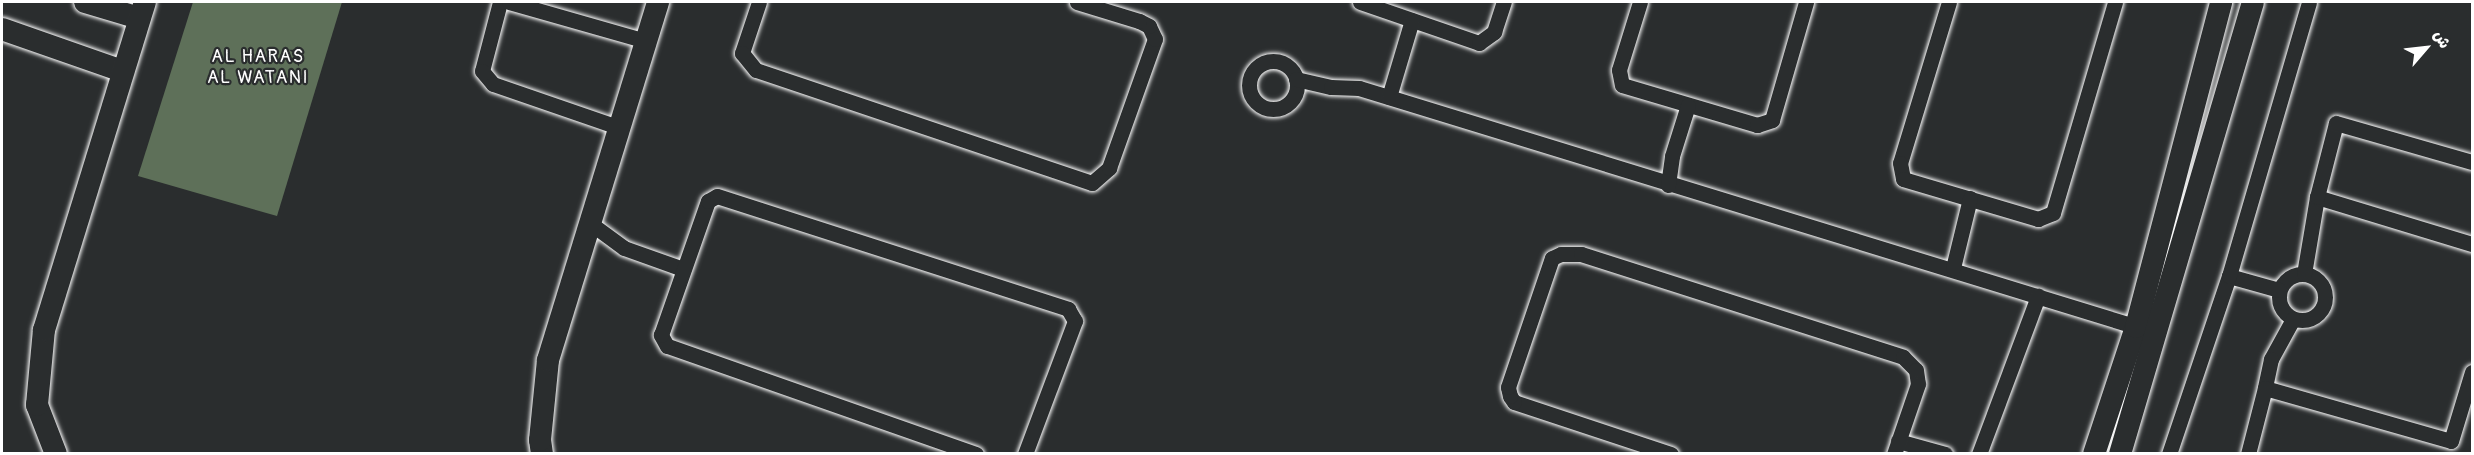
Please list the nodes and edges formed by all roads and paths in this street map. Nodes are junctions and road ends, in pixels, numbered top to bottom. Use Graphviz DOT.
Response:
graph roads {
  1 [pos="85,2"];
  2 [pos="500,2"];
  3 [pos="516,2"];
  4 [pos="658,2"];
  5 [pos="759,2"];
  6 [pos="1077,2"];
  7 [pos="1360,2"];
  8 [pos="1504,2"];
  9 [pos="1640,2"];
  10 [pos="1806,2"];
  11 [pos="1949,2"];
  12 [pos="2115,2"];
  13 [pos="2221,2"];
  14 [pos="2253,2"];
  15 [pos="2309,2"];
  16 [pos="142,10"];
  17 [pos="1412,20"];
  18 [pos="2,29"];
  19 [pos="646,41"];
  20 [pos="122,71"];
  21 [pos="1296,79"];
  22 [pos="1389,98"];
  23 [pos="1688,105"];
  24 [pos="618,127"];
  25 [pos="2472,162"];
  26 [pos="1668,185"];
  27 [pos="2317,197"];
  28 [pos="1970,198"];
  29 [pos="590,223"];
  30 [pos="2472,244"];
  31 [pos="1953,268"];
  32 [pos="683,269"];
  33 [pos="2304,274"];
  34 [pos="2229,276"];
  35 [pos="2279,290"];
  36 [pos="2038,296"];
  37 [pos="2293,319"];
  38 [pos="2146,329"];
  39 [pos="2472,372"];
  40 [pos="2265,388"];
  41 [pos="1896,447"];
  42 [pos="2449,447"];
  43 [pos="56,453"];
  44 [pos="542,453"];
  45 [pos="976,453"];
  46 [pos="1025,453"];
  47 [pos="1671,453"];
  48 [pos="1945,453"];
  49 [pos="1979,453"];
  50 [pos="2094,453"];
  51 [pos="2120,453"];
  52 [pos="2169,453"];
  53 [pos="2248,453"];
  1 -- 16 [label="street"];
  2 -- 24 [label="street"];
  3 -- 19 [label="street"];
  4 -- 19 [label="street"];
  5 -- 6 [label="street"];
  7 -- 17 [label="street"];
  8 -- 17 [label="street"];
  9 -- 23 [label="street"];
  10 -- 23 [label="street"];
  11 -- 28 [label="street"];
  12 -- 28 [label="street"];
  13 -- 38 [label="street"];
  14 -- 38 [label="street"];
  15 -- 34 [label="street"];
  16 -- 20 [label="street"];
  17 -- 22 [label="street"];
  18 -- 20 [label="street"];
  19 -- 24 [label="street"];
  20 -- 43 [label="street"];
  21 -- 22 [label="street"];
  22 -- 26 [label="street"];
  23 -- 26 [label="street"];
  24 -- 29 [label="street"];
  25 -- 27 [label="street"];
  26 -- 31 [label="street"];
  27 -- 30 [label="street"];
  27 -- 33 [label="street"];
  28 -- 31 [label="street"];
  29 -- 32 [label="street"];
  29 -- 44 [label="street"];
  31 -- 36 [label="street"];
  32 -- 45 [label="street"];
  32 -- 46 [label="street"];
  33 -- 35 [label="street"];
  33 -- 37 [label="street"];
  34 -- 35 [label="street"];
  34 -- 52 [label="street"];
  35 -- 37 [label="street"];
  36 -- 38 [label="street"];
  36 -- 49 [label="street"];
  37 -- 40 [label="street"];
  38 -- 50 [label="street"];
  38 -- 51 [label="street"];
  39 -- 42 [label="street"];
  40 -- 42 [label="street"];
  40 -- 53 [label="street"];
  41 -- 47 [label="street"];
  41 -- 48 [label="street"];
}
